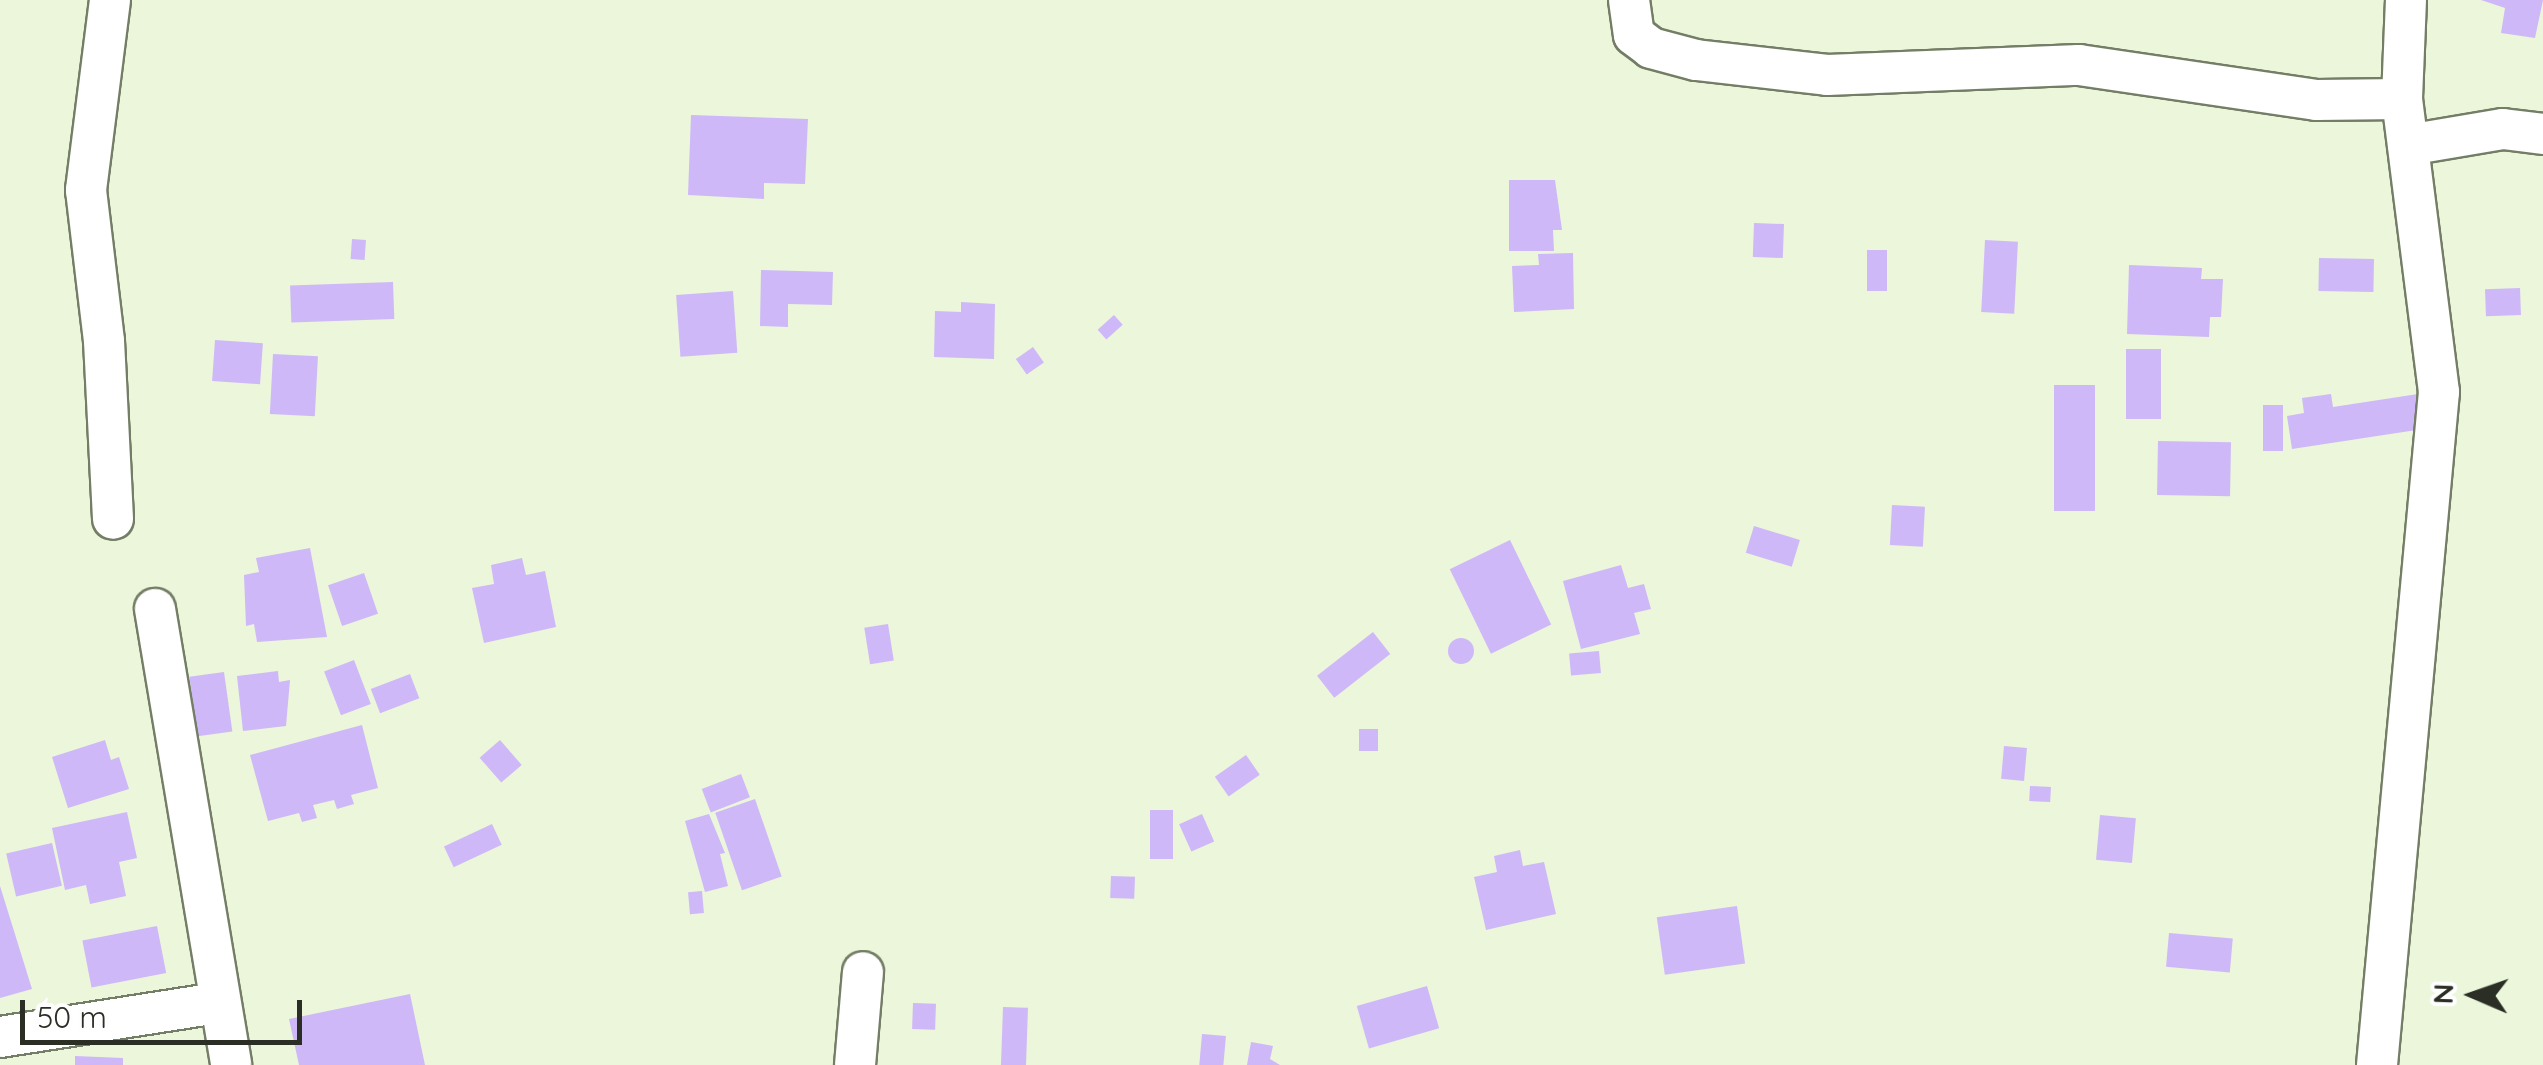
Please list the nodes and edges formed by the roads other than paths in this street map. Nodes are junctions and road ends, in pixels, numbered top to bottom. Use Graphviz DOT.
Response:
graph roads {
  1 [pos="110,0"];
  2 [pos="1629,0"];
  3 [pos="2406,0"];
  4 [pos="2402,98"];
  5 [pos="2543,134"];
  6 [pos="2408,145"];
  7 [pos="113,519"];
  8 [pos="155,609"];
  9 [pos="863,972"];
  10 [pos="218,1003"];
  11 [pos="0,1037"];
  12 [pos="231,1065"];
  13 [pos="856,1065"];
  14 [pos="2377,1065"];
  1 -- 7 [label="street"];
  2 -- 4 [label="street"];
  3 -- 4 [label="street"];
  4 -- 6 [label="street"];
  5 -- 6 [label="street"];
  6 -- 14 [label="street"];
  8 -- 10 [label="street"];
  9 -- 13 [label="street"];
  10 -- 11 [label="street"];
  10 -- 12 [label="street"];
}
